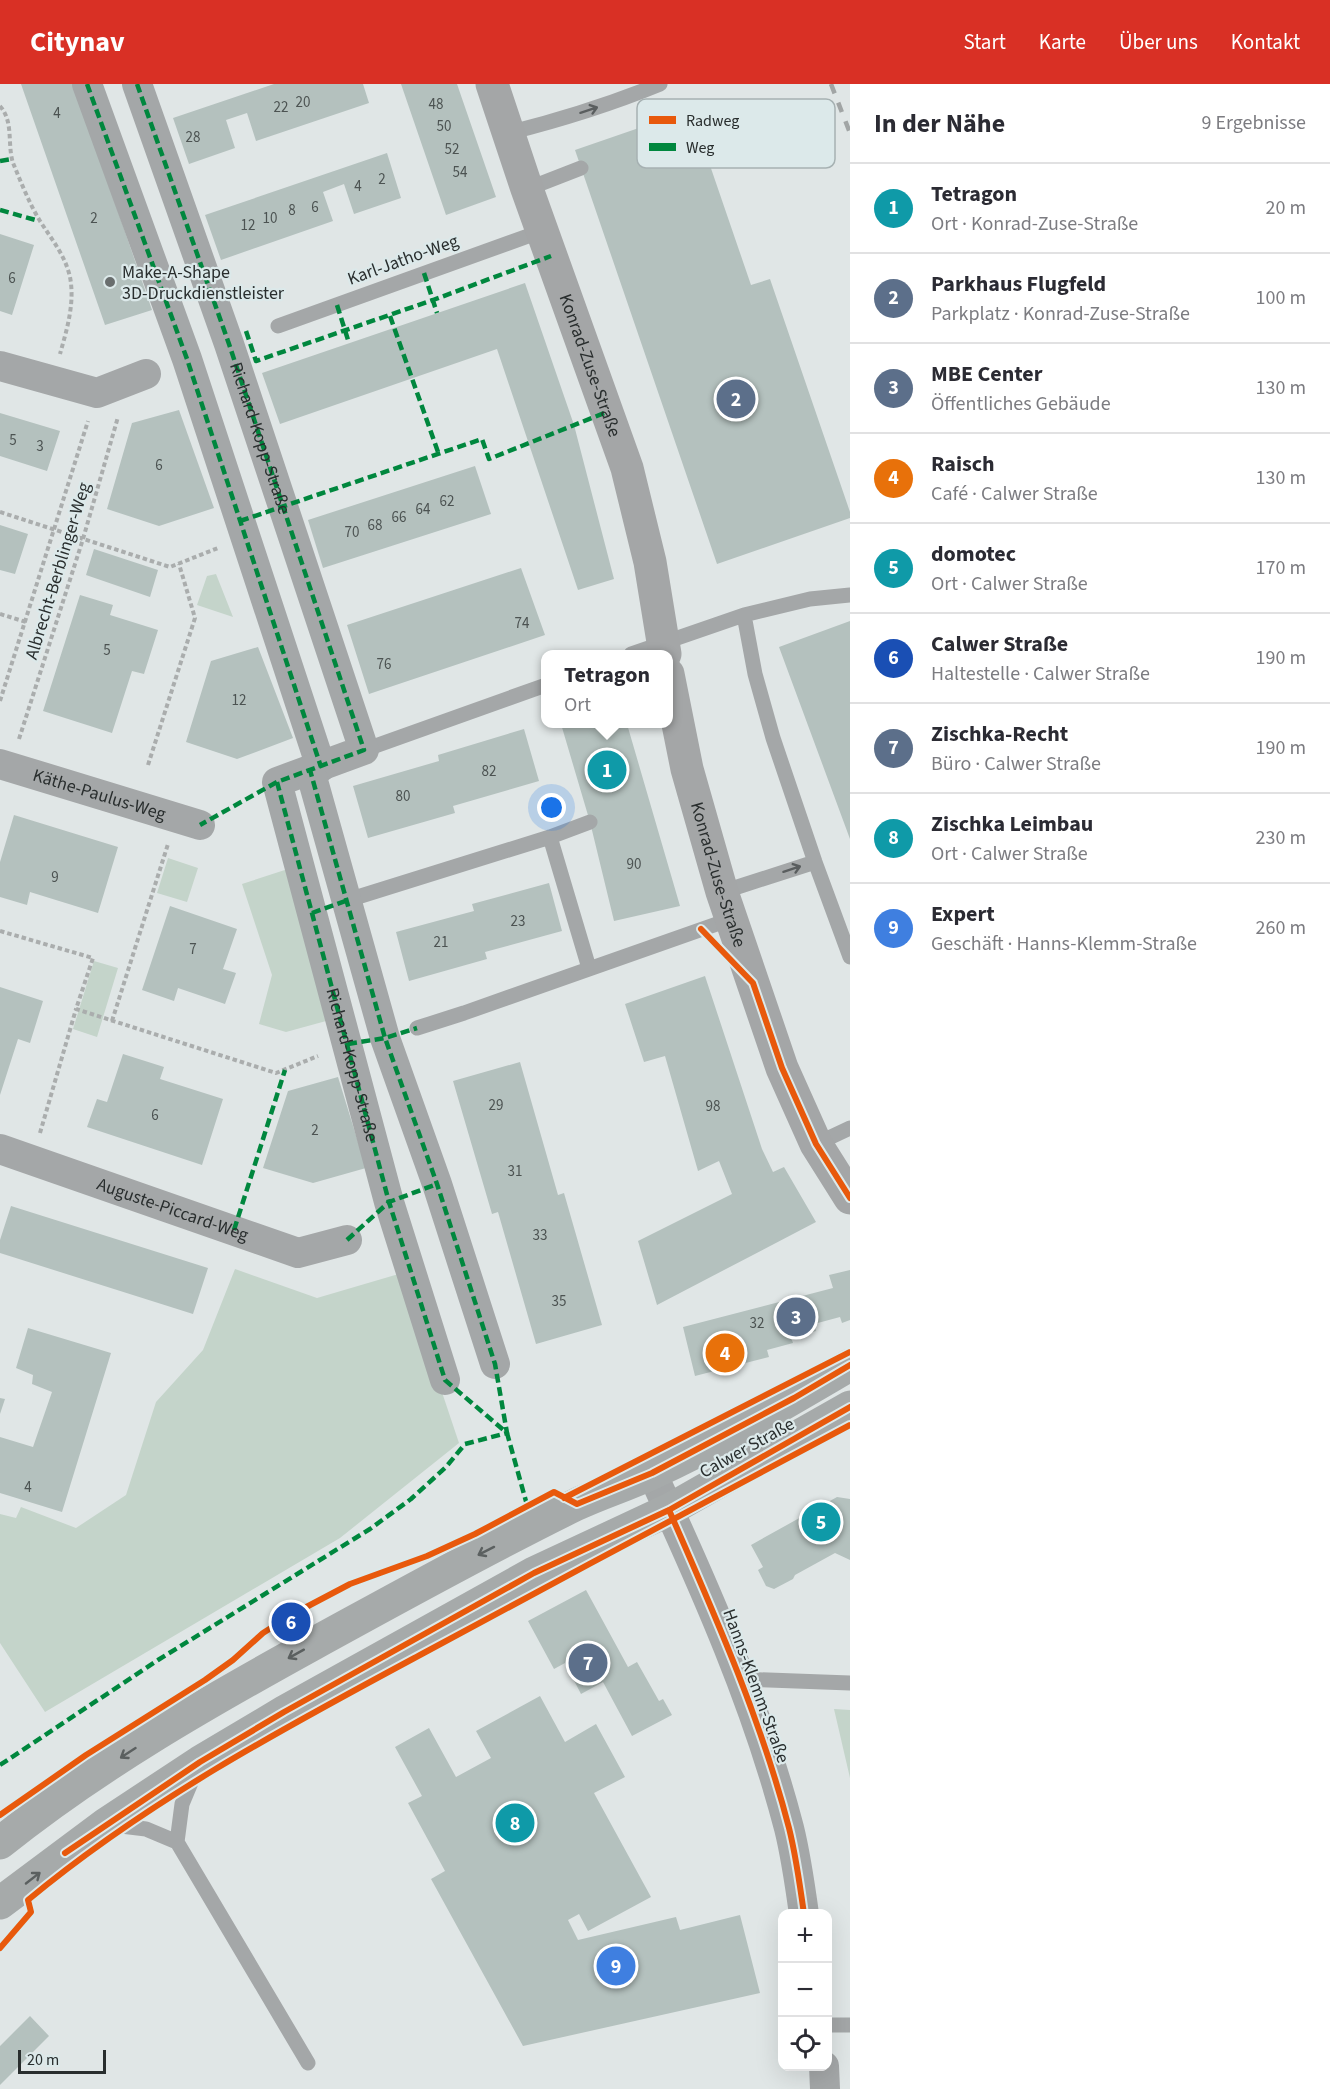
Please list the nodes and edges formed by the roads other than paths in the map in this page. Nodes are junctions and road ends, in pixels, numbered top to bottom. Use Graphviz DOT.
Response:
graph roads {
  1 [pos="87,84"];
  2 [pos="137,84"];
  3 [pos="492,84"];
  4 [pos="660,84"];
  5 [pos="508,133"];
  6 [pos="581,168"];
  7 [pos="527,189"];
  8 [pos="542,231"];
  9 [pos="278,326"];
  10 [pos="0,366"];
  11 [pos="137,378"];
  12 [pos="850,595"];
  13 [pos="744,615"];
  14 [pos="665,650"];
  15 [pos="673,652"];
  16 [pos="541,687"];
  17 [pos="673,694"];
  18 [pos="364,750"];
  19 [pos="5,765"];
  20 [pos="316,768"];
  21 [pos="188,821"];
  22 [pos="590,822"];
  23 [pos="550,837"];
  24 [pos="815,862"];
  25 [pos="348,900"];
  26 [pos="726,905"];
  27 [pos="850,957"];
  28 [pos="589,968"];
  29 [pos="417,1028"];
  30 [pos="850,1128"];
  31 [pos="816,1144"];
  32 [pos="0,1149"];
  33 [pos="850,1198"];
  34 [pos="347,1239"];
  35 [pos="495,1364"];
  36 [pos="850,1365"];
  37 [pos="445,1380"];
  38 [pos="850,1407"];
  39 [pos="652,1473"];
  40 [pos="669,1510"];
  41 [pos="739,1679"];
  42 [pos="850,1683"];
  43 [pos="200,1762"];
  44 [pos="106,1824"];
  45 [pos="177,1842"];
  46 [pos="0,1843"];
  47 [pos="0,1903"];
  48 [pos="803,1909"];
  49 [pos="832,2025"];
  50 [pos="850,2025"];
  51 [pos="308,2063"];
  52 [pos="824,2071"];
  53 [pos="825,2089"];
  1 -- 20 [label="street, Richard-Kopp-Straße"];
  2 -- 18 [label="street, Richard-Kopp-Straße"];
  3 -- 5 [label="street, Konrad-Zuse-Straße"];
  5 -- 4 [label="lane, one-way"];
  5 -- 7 [label="street, Konrad-Zuse-Straße"];
  6 -- 7 [label="lane"];
  7 -- 8 [label="street, Konrad-Zuse-Straße"];
  8 -- 9 [label="lane, Karl-Jatho-Weg"];
  8 -- 14 [label="street, Konrad-Zuse-Straße"];
  10 -- 11 [label="street"];
  12 -- 13 [label="lane"];
  13 -- 15 [label="lane"];
  13 -- 24 [label="lane"];
  16 -- 18 [label="lane"];
  17 -- 26 [label="street, Konrad-Zuse-Straße"];
  18 -- 20 [label="street, Richard-Kopp-Straße"];
  19 -- 21 [label="street, Käthe-Paulus-Weg"];
  20 -- 25 [label="street, Richard-Kopp-Straße"];
  20 -- 37 [label="street, Richard-Kopp-Straße"];
  22 -- 23 [label="lane"];
  23 -- 25 [label="lane"];
  23 -- 28 [label="lane"];
  26 -- 24 [label="lane, one-way"];
  24 -- 27 [label="lane"];
  25 -- 35 [label="street, Richard-Kopp-Straße"];
  26 -- 28 [label="lane"];
  26 -- 31 [label="street, Konrad-Zuse-Straße"];
  28 -- 29 [label="lane"];
  30 -- 31 [label="lane"];
  31 -- 33 [label="street, Konrad-Zuse-Straße"];
  32 -- 34 [label="street, Auguste-Piccard-Weg"];
  36 -- 39 [label="main road, Calwer Straße"];
  38 -- 40 [label="main road, Calwer Straße"];
  39 -- 40 [label="street, Hanns-Klemm-Straße"];
  39 -- 46 [label="main road, Calwer Straße, one-way"];
  40 -- 41 [label="street, Hanns-Klemm-Straße"];
  40 -- 43 [label="main road, Calwer Straße"];
  41 -- 42 [label="lane"];
  41 -- 48 [label="street, Hanns-Klemm-Straße"];
  43 -- 44 [label="main road, Calwer Straße"];
  43 -- 45 [label="lane"];
  44 -- 45 [label="lane"];
  47 -- 44 [label="main road, Calwer Straße, one-way"];
  45 -- 51 [label="lane"];
  49 -- 50 [label="lane"];
  52 -- 53 [label="street"];
}
